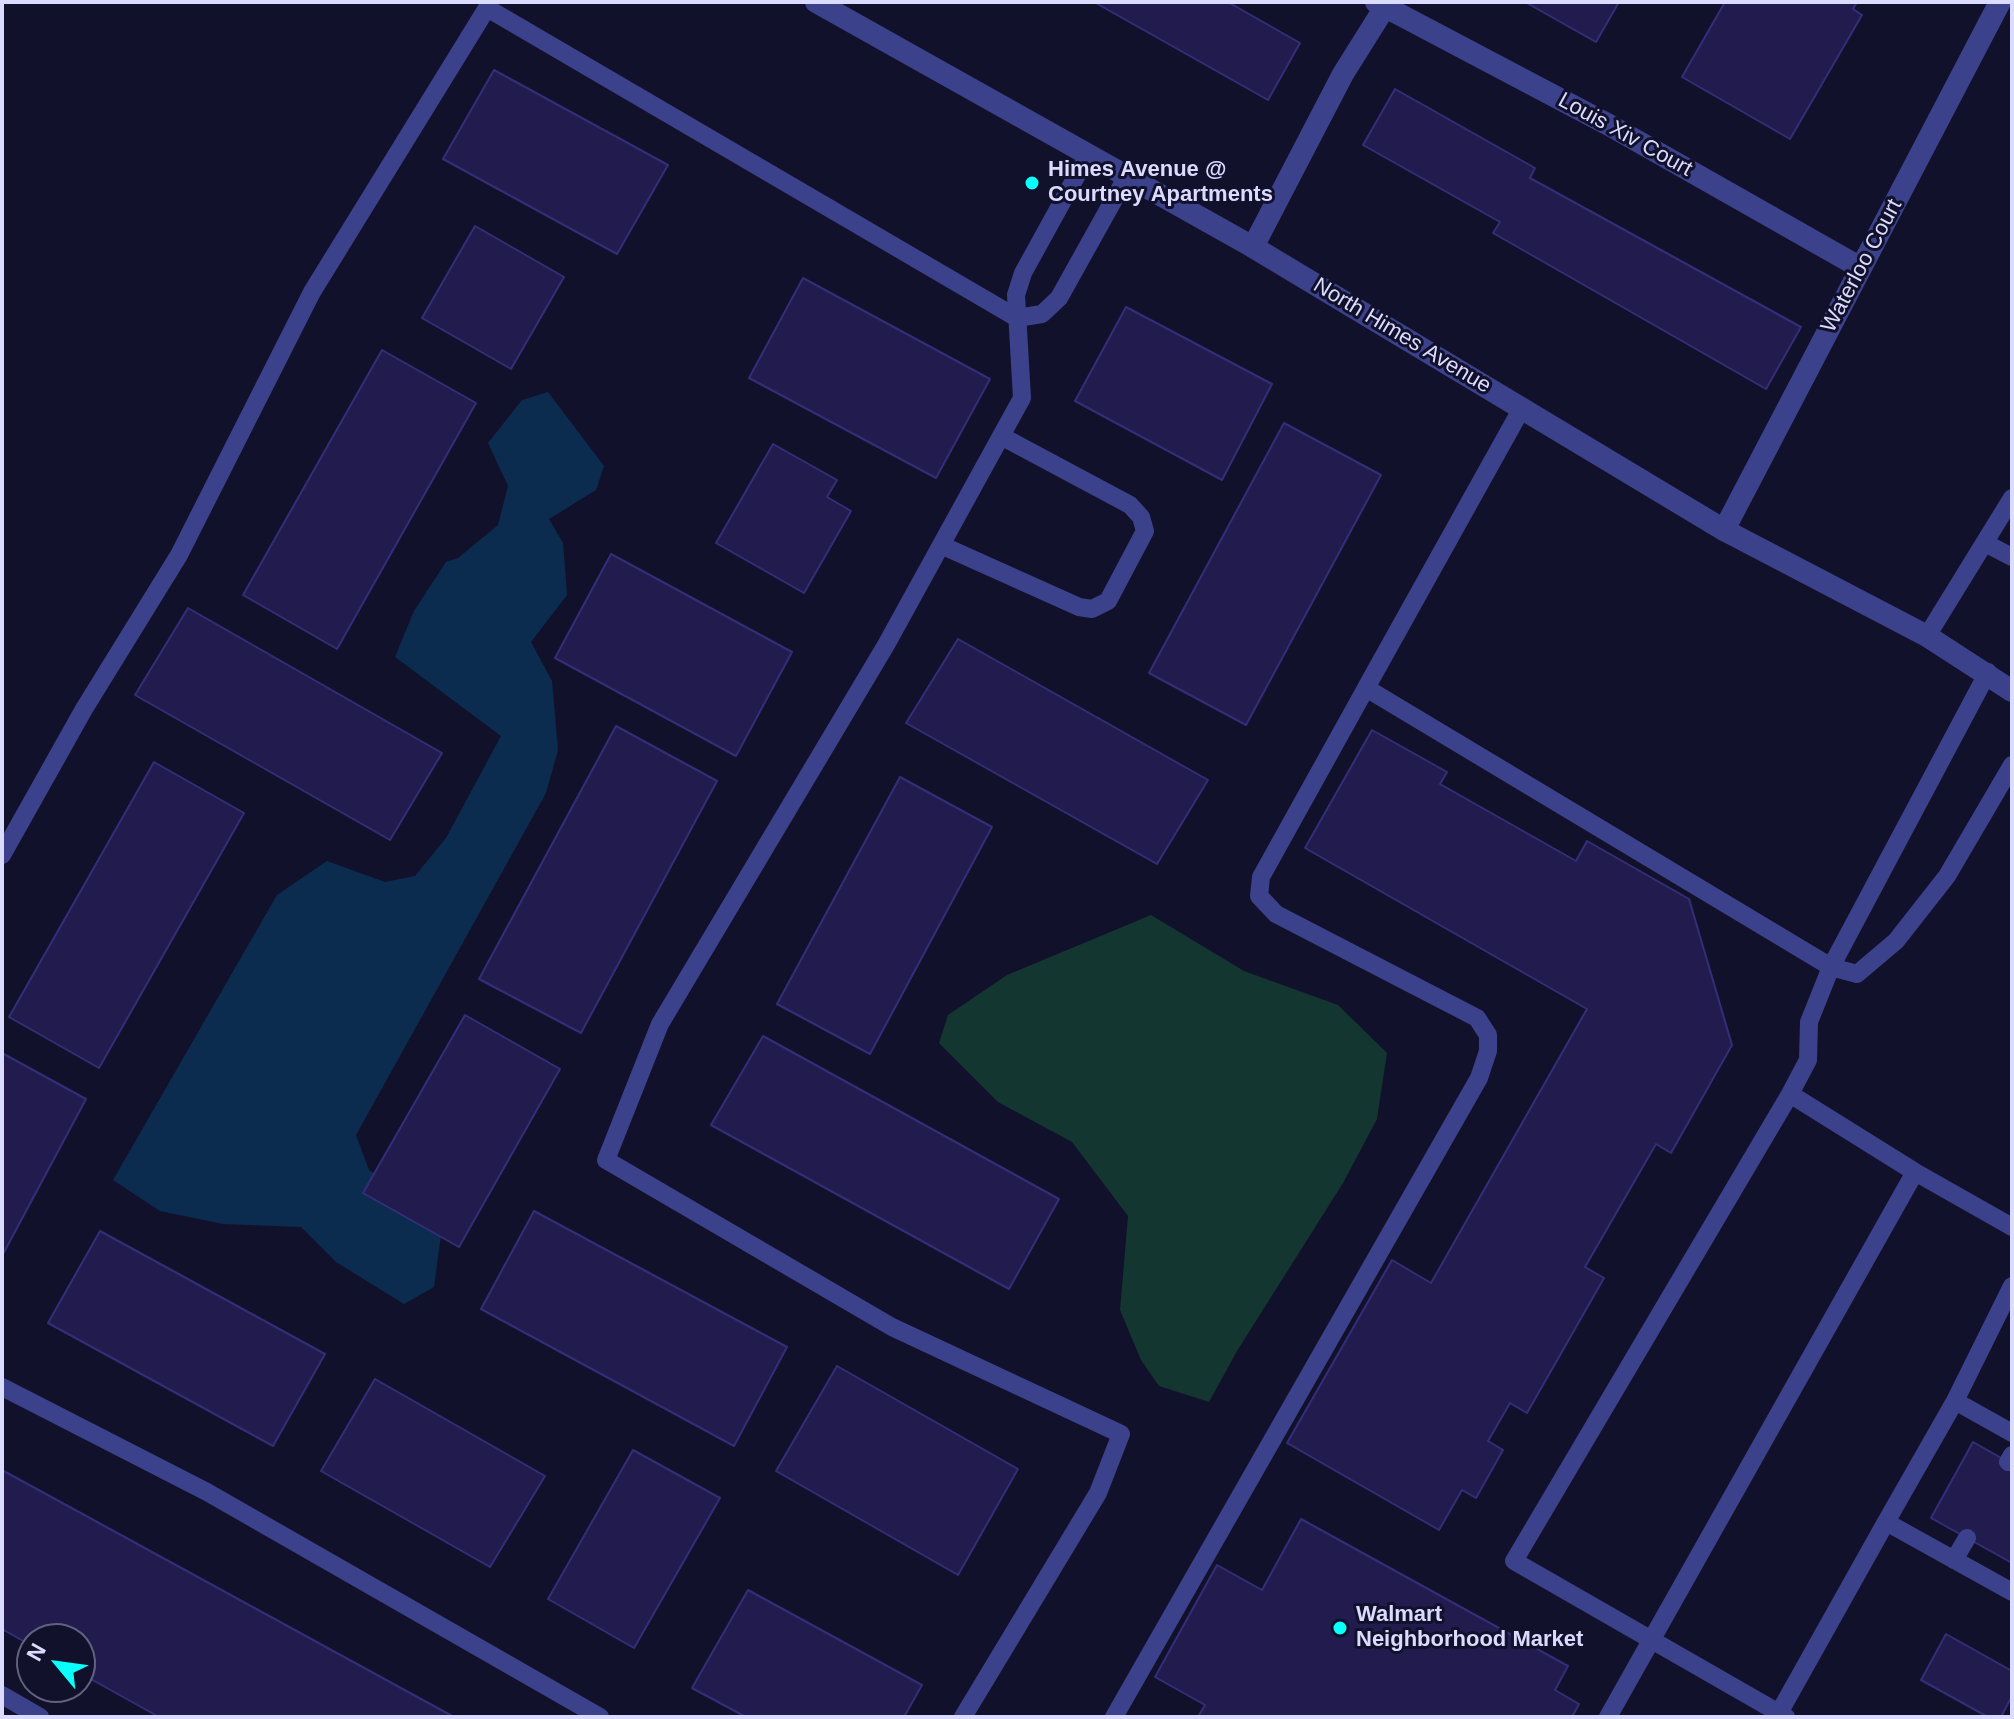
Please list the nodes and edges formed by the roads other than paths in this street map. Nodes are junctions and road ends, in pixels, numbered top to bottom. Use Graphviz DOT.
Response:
graph roads {
  1 [pos="816,2"];
  2 [pos="2000,2"];
  3 [pos="488,5"];
  4 [pos="1381,5"];
  5 [pos="1088,155"];
  6 [pos="1127,176"];
  7 [pos="1253,247"];
  8 [pos="1861,268"];
  9 [pos="1017,318"];
  10 [pos="1522,408"];
  11 [pos="1001,436"];
  12 [pos="2012,498"];
  13 [pos="1724,530"];
  14 [pos="1985,543"];
  15 [pos="941,545"];
  16 [pos="2012,557"];
  17 [pos="1927,636"];
  18 [pos="1988,672"];
  19 [pos="2012,680"];
  20 [pos="1366,688"];
  21 [pos="2012,691"];
  22 [pos="2012,765"];
  23 [pos="2,855"];
  24 [pos="1831,967"];
  25 [pos="1790,1094"];
  26 [pos="1915,1172"];
  27 [pos="2012,1227"];
  28 [pos="2012,1286"];
  29 [pos="2,1387"];
  30 [pos="1955,1401"];
  31 [pos="2012,1433"];
  32 [pos="1886,1522"];
  33 [pos="1967,1538"];
  34 [pos="1954,1560"];
  35 [pos="2009,1583"];
  36 [pos="1651,1642"];
  37 [pos="2,1695"];
  38 [pos="1782,1715"];
  39 [pos="40,1717"];
  40 [pos="600,1717"];
  41 [pos="963,1717"];
  42 [pos="1114,1717"];
  43 [pos="1608,1717"];
  1 -- 5 [label="street, North Himes Avenue"];
  2 -- 8 [label="street, Waterloo Court"];
  3 -- 9 [label="lane"];
  3 -- 23 [label="lane"];
  4 -- 7 [label="street, Louis Xiv Court"];
  4 -- 8 [label="street, Louis Xiv Court"];
  5 -- 6 [label="street, North Himes Avenue"];
  5 -- 9 [label="lane"];
  6 -- 7 [label="street, North Himes Avenue"];
  6 -- 9 [label="lane"];
  7 -- 10 [label="street, North Himes Avenue"];
  8 -- 13 [label="street, Waterloo Court"];
  9 -- 11 [label="lane"];
  10 -- 13 [label="street, North Himes Avenue"];
  10 -- 20 [label="lane"];
  11 -- 15 [label="lane"];
  11 -- 15 [label="lane"];
  12 -- 14 [label="lane"];
  13 -- 17 [label="street, North Himes Avenue"];
  14 -- 16 [label="lane"];
  14 -- 17 [label="lane"];
  15 -- 41 [label="lane"];
  17 -- 18 [label="street, North Himes Avenue"];
  18 -- 19 [label="street, North Himes Avenue"];
  18 -- 21 [label="street, North Himes Avenue"];
  18 -- 24 [label="lane"];
  20 -- 24 [label="lane"];
  20 -- 42 [label="lane"];
  22 -- 24 [label="lane"];
  24 -- 25 [label="lane"];
  25 -- 26 [label="lane"];
  25 -- 36 [label="lane"];
  26 -- 27 [label="lane"];
  26 -- 36 [label="lane"];
  28 -- 30 [label="lane"];
  29 -- 40 [label="lane"];
  30 -- 31 [label="lane"];
  30 -- 32 [label="lane"];
  32 -- 34 [label="lane"];
  32 -- 38 [label="lane"];
  33 -- 34 [label="lane"];
  34 -- 35 [label="lane"];
  36 -- 38 [label="lane"];
  36 -- 43 [label="lane"];
  37 -- 39 [label="lane"];
}
